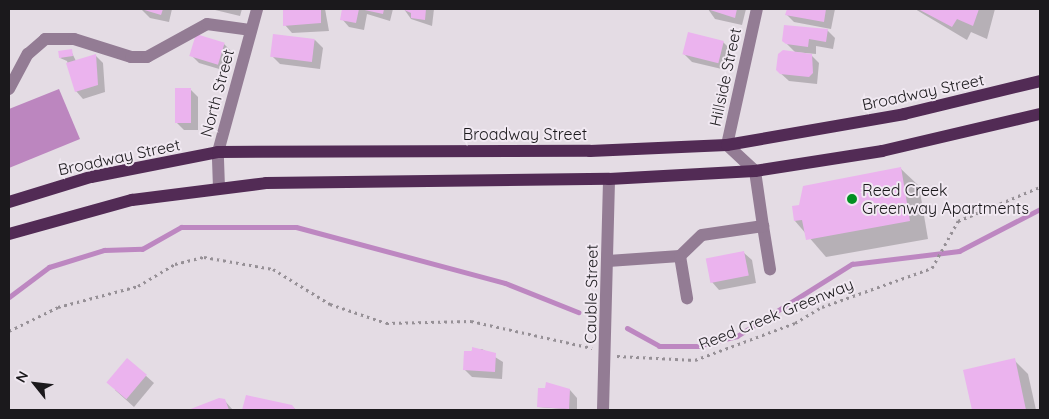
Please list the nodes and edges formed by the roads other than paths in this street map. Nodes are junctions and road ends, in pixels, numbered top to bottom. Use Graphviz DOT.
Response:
graph roads {
  1 [pos="257,9"];
  2 [pos="757,9"];
  3 [pos="250,30"];
  4 [pos="1040,81"];
  5 [pos="9,89"];
  6 [pos="1040,114"];
  7 [pos="727,145"];
  8 [pos="218,152"];
  9 [pos="755,170"];
  10 [pos="609,179"];
  11 [pos="219,188"];
  12 [pos="9,202"];
  13 [pos="762,226"];
  14 [pos="9,234"];
  15 [pos="680,256"];
  16 [pos="608,261"];
  17 [pos="770,269"];
  18 [pos="687,298"];
  19 [pos="603,410"];
  1 -- 3 [label="street, North Street"];
  2 -- 7 [label="street, Hillside Street"];
  3 -- 5 [label="street"];
  3 -- 8 [label="street, North Street"];
  4 -- 7 [label="main road, Broadway Street"];
  6 -- 9 [label="main road"];
  7 -- 8 [label="main road, Broadway Street"];
  7 -- 9 [label="street, Hillside Street"];
  8 -- 11 [label="street, North Street"];
  8 -- 12 [label="main road, Broadway Street"];
  9 -- 10 [label="main road"];
  9 -- 13 [label="street"];
  10 -- 11 [label="main road"];
  10 -- 16 [label="street, Cauble Street"];
  11 -- 14 [label="main road"];
  13 -- 15 [label="street"];
  13 -- 17 [label="street"];
  15 -- 16 [label="street"];
  15 -- 18 [label="street"];
  16 -- 19 [label="street, Cauble Street"];
}
